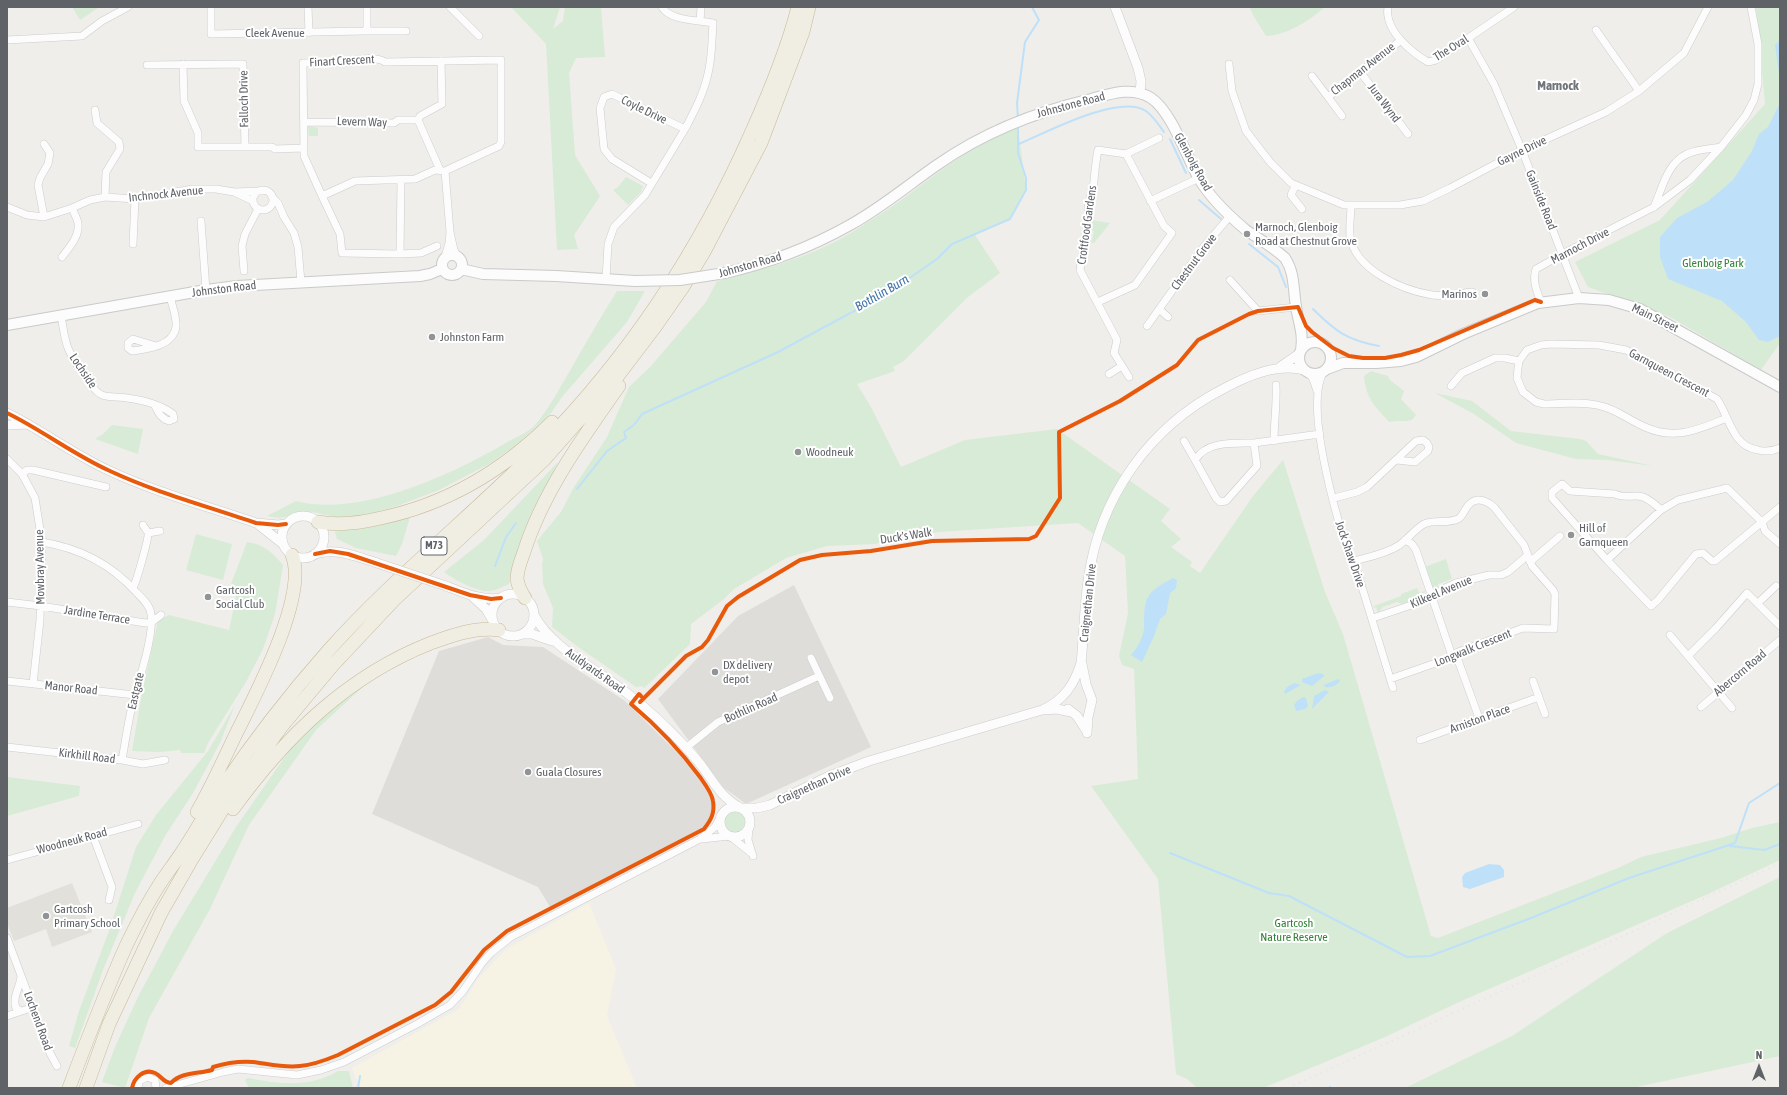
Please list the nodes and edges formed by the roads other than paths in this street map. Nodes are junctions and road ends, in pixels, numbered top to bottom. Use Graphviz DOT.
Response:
graph roads {
  1 [pos="128,7"];
  2 [pos="211,7"];
  3 [pos="308,7"];
  4 [pos="367,7"];
  5 [pos="450,7"];
  6 [pos="662,7"];
  7 [pos="701,7"];
  8 [pos="798,7"];
  9 [pos="809,7"];
  10 [pos="1115,7"];
  11 [pos="1388,7"];
  12 [pos="1708,7"];
  13 [pos="1752,7"];
  14 [pos="1509,8"];
  15 [pos="700,21"];
  16 [pos="1596,30"];
  17 [pos="365,31"];
  18 [pos="406,31"];
  19 [pos="309,33"];
  20 [pos="479,36"];
  21 [pos="1468,38"];
  22 [pos="7,40"];
  23 [pos="1400,41"];
  24 [pos="441,61"];
  25 [pos="183,64"];
  26 [pos="1229,64"];
  27 [pos="146,65"];
  28 [pos="1361,73"];
  29 [pos="1312,76"];
  30 [pos="1639,91"];
  31 [pos="1140,93"];
  32 [pos="1328,97"];
  33 [pos="95,110"];
  34 [pos="1342,116"];
  35 [pos="418,120"];
  36 [pos="304,122"];
  37 [pos="1004,126"];
  38 [pos="685,129"];
  39 [pos="1408,134"];
  40 [pos="1159,138"];
  41 [pos="44,144"];
  42 [pos="245,147"];
  43 [pos="1721,147"];
  44 [pos="303,148"];
  45 [pos="1522,150"];
  46 [pos="1126,154"];
  47 [pos="443,170"];
  48 [pos="1199,178"];
  49 [pos="401,180"];
  50 [pos="651,183"];
  51 [pos="1295,186"];
  52 [pos="262,191"];
  53 [pos="234,192"];
  54 [pos="322,196"];
  55 [pos="105,197"];
  56 [pos="272,197"];
  57 [pos="135,199"];
  58 [pos="253,201"];
  59 [pos="1150,201"];
  60 [pos="1351,205"];
  61 [pos="7,207"];
  62 [pos="1654,207"];
  63 [pos="72,208"];
  64 [pos="268,208"];
  65 [pos="258,209"];
  66 [pos="1302,209"];
  67 [pos="1230,216"];
  68 [pos="44,217"];
  69 [pos="284,217"];
  70 [pos="200,221"];
  71 [pos="450,232"];
  72 [pos="133,244"];
  73 [pos="437,246"];
  74 [pos="400,254"];
  75 [pos="1563,254"];
  76 [pos="445,257"];
  77 [pos="458,257"];
  78 [pos="62,258"];
  79 [pos="442,269"];
  80 [pos="461,269"];
  81 [pos="680,270"];
  82 [pos="244,271"];
  83 [pos="606,279"];
  84 [pos="1230,280"];
  85 [pos="301,282"];
  86 [pos="683,287"];
  87 [pos="206,290"];
  88 [pos="1472,292"];
  89 [pos="170,296"];
  90 [pos="1579,298"];
  91 [pos="1098,302"];
  92 [pos="1541,302"];
  93 [pos="1296,307"];
  94 [pos="1159,309"];
  95 [pos="61,315"];
  96 [pos="1168,316"];
  97 [pos="1301,324"];
  98 [pos="7,325"];
  99 [pos="1147,326"];
  100 [pos="1319,342"];
  101 [pos="156,346"];
  102 [pos="1329,350"];
  103 [pos="1300,352"];
  104 [pos="1519,361"];
  105 [pos="1354,362"];
  106 [pos="1122,366"];
  107 [pos="1277,369"];
  108 [pos="1325,370"];
  109 [pos="1306,371"];
  110 [pos="1109,374"];
  111 [pos="1129,378"];
  112 [pos="1276,385"];
  113 [pos="1451,386"];
  114 [pos="1780,387"];
  115 [pos="1317,394"];
  116 [pos="155,406"];
  117 [pos="7,412"];
  118 [pos="1727,418"];
  119 [pos="28,424"];
  120 [pos="7,425"];
  121 [pos="1320,434"];
  122 [pos="1184,441"];
  123 [pos="1274,441"];
  124 [pos="1254,443"];
  125 [pos="1780,448"];
  126 [pos="7,459"];
  127 [pos="1194,460"];
  128 [pos="1397,460"];
  129 [pos="22,474"];
  130 [pos="106,487"];
  131 [pos="1334,498"];
  132 [pos="1780,507"];
  133 [pos="1661,510"];
  134 [pos="1762,522"];
  135 [pos="256,523"];
  136 [pos="286,524"];
  137 [pos="143,525"];
  138 [pos="321,528"];
  139 [pos="160,531"];
  140 [pos="148,533"];
  141 [pos="1560,536"];
  142 [pos="1405,540"];
  143 [pos="42,542"];
  144 [pos="283,544"];
  145 [pos="1780,544"];
  146 [pos="316,554"];
  147 [pos="348,554"];
  148 [pos="292,555"];
  149 [pos="1529,558"];
  150 [pos="1607,560"];
  151 [pos="1354,561"];
  152 [pos="1776,586"];
  153 [pos="133,588"];
  154 [pos="470,595"];
  155 [pos="501,598"];
  156 [pos="525,598"];
  157 [pos="1432,598"];
  158 [pos="7,602"];
  159 [pos="1758,603"];
  160 [pos="41,606"];
  161 [pos="160,615"];
  162 [pos="534,615"];
  163 [pos="1373,618"];
  164 [pos="152,622"];
  165 [pos="496,625"];
  166 [pos="1780,626"];
  167 [pos="522,634"];
  168 [pos="1670,635"];
  169 [pos="1780,640"];
  170 [pos="552,641"];
  171 [pos="1453,656"];
  172 [pos="1688,656"];
  173 [pos="811,658"];
  174 [pos="1081,663"];
  175 [pos="819,676"];
  176 [pos="1390,680"];
  177 [pos="7,681"];
  178 [pos="1533,681"];
  179 [pos="34,684"];
  180 [pos="1394,688"];
  181 [pos="1068,691"];
  182 [pos="1718,691"];
  183 [pos="1090,692"];
  184 [pos="134,695"];
  185 [pos="830,698"];
  186 [pos="1539,698"];
  187 [pos="1701,707"];
  188 [pos="1732,708"];
  189 [pos="1089,709"];
  190 [pos="1042,710"];
  191 [pos="1072,712"];
  192 [pos="1545,714"];
  193 [pos="1479,718"];
  194 [pos="1420,740"];
  195 [pos="7,747"];
  196 [pos="687,747"];
  197 [pos="122,760"];
  198 [pos="165,760"];
  199 [pos="717,790"];
  200 [pos="770,805"];
  201 [pos="739,808"];
  202 [pos="720,817"];
  203 [pos="138,824"];
  204 [pos="749,828"];
  205 [pos="93,836"];
  206 [pos="729,836"];
  207 [pos="700,839"];
  208 [pos="7,860"];
  209 [pos="109,900"];
  210 [pos="7,938"];
  211 [pos="127,944"];
  212 [pos="22,975"];
  213 [pos="128,982"];
  214 [pos="34,1007"];
  215 [pos="21,1011"];
  216 [pos="7,1016"];
  217 [pos="57,1066"];
  218 [pos="69,1088"];
  219 [pos="86,1088"];
  220 [pos="138,1088"];
  221 [pos="156,1088"];
  222 [pos="166,1088"];
  1 -- 22 [label="street"];
  2 -- 19 [label="street, Cleek Avenue"];
  3 -- 19 [label="street"];
  4 -- 17 [label="street"];
  5 -- 20 [label="street"];
  6 -- 15 [label="street"];
  7 -- 15 [label="street"];
  8 -- 81 [label="highway, M73"];
  9 -- 86 [label="highway, M73"];
  10 -- 31 [label="street"];
  11 -- 23 [label="street, The Oval"];
  12 -- 30 [label="street, Gayne Drive"];
  13 -- 43 [label="street, Marnoch Drive"];
  14 -- 21 [label="street, The Oval"];
  15 -- 38 [label="street"];
  16 -- 30 [label="street"];
  17 -- 18 [label="street, Cleek Avenue"];
  17 -- 19 [label="street, Cleek Avenue"];
  21 -- 23 [label="street, The Oval"];
  21 -- 45 [label="street, Gainside Road"];
  23 -- 28 [label="street, Chapman Avenue"];
  24 -- 35 [label="street"];
  24 -- 36 [label="street, Finart Crescent"];
  24 -- 47 [label="street, Finart Crescent"];
  25 -- 27 [label="street, Falloch Drive"];
  25 -- 42 [label="street"];
  25 -- 42 [label="street, Falloch Drive"];
  26 -- 51 [label="street, Gayne Drive"];
  28 -- 32 [label="street, Chapman Avenue"];
  28 -- 39 [label="street, Jura Wynd"];
  29 -- 32 [label="street, Chapman Avenue"];
  30 -- 45 [label="street, Gayne Drive"];
  31 -- 37 [label="main road, Johnstone Road"];
  31 -- 48 [label="main road, Glenboig Road"];
  32 -- 34 [label="street"];
  33 -- 55 [label="street"];
  35 -- 36 [label="street, Levern Way"];
  35 -- 47 [label="street"];
  36 -- 44 [label="street, Finart Crescent"];
  37 -- 83 [label="main road, Johnston Road, bridge"];
  38 -- 50 [label="street"];
  38 -- 50 [label="street, Coyle Drive"];
  40 -- 46 [label="street"];
  41 -- 68 [label="street"];
  42 -- 44 [label="street"];
  43 -- 62 [label="street, Marnoch Drive"];
  43 -- 62 [label="street"];
  44 -- 54 [label="street, Finart Crescent"];
  45 -- 60 [label="street, Gayne Drive"];
  45 -- 75 [label="street, Gainside Road"];
  46 -- 59 [label="street"];
  46 -- 91 [label="street, Croftfood Gardens"];
  47 -- 49 [label="street, Finart Crescent"];
  47 -- 71 [label="street"];
  48 -- 59 [label="street"];
  48 -- 67 [label="main road, Glenboig Road"];
  49 -- 54 [label="street, Finart Crescent"];
  49 -- 74 [label="street"];
  50 -- 83 [label="street"];
  51 -- 60 [label="street, Gayne Drive"];
  51 -- 66 [label="street"];
  52 -- 53 [label="street, Inchnock Avenue"];
  52 -- 56 [label="street"];
  52 -- 58 [label="street"];
  53 -- 57 [label="street, Inchnock Avenue"];
  53 -- 58 [label="street, Inchnock Avenue"];
  54 -- 74 [label="street"];
  55 -- 57 [label="street, Inchnock Avenue"];
  55 -- 63 [label="street, Inchnock Avenue"];
  56 -- 64 [label="street"];
  56 -- 69 [label="street"];
  57 -- 72 [label="street"];
  58 -- 65 [label="street"];
  59 -- 91 [label="street"];
  60 -- 88 [label="street"];
  61 -- 68 [label="street, Inchnock Avenue"];
  62 -- 75 [label="street, Marnoch Drive"];
  63 -- 68 [label="street, Inchnock Avenue"];
  63 -- 78 [label="street"];
  64 -- 65 [label="street"];
  64 -- 69 [label="street"];
  65 -- 82 [label="street"];
  67 -- 93 [label="main road, Glenboig Road"];
  67 -- 94 [label="street, Chestnut Grove"];
  69 -- 85 [label="street"];
  70 -- 87 [label="street"];
  71 -- 76 [label="street"];
  71 -- 77 [label="street"];
  73 -- 74 [label="street"];
  75 -- 90 [label="street, Gainside Road"];
  75 -- 92 [label="street, Marnoch Drive"];
  76 -- 77 [label="main road"];
  76 -- 79 [label="main road"];
  77 -- 80 [label="main road"];
  79 -- 80 [label="main road, Johnston Road"];
  79 -- 85 [label="main road, Johnston Road"];
  80 -- 83 [label="main road, Johnston Road"];
  81 -- 138 [label="highway"];
  81 -- 211 [label="highway, M73"];
  84 -- 93 [label="street"];
  85 -- 87 [label="main road, Johnston Road"];
  86 -- 156 [label="highway"];
  86 -- 213 [label="highway, M73"];
  87 -- 89 [label="main road, Johnston Road"];
  89 -- 95 [label="main road, Johnston Road"];
  89 -- 101 [label="street"];
  90 -- 92 [label="main road, Main Street"];
  90 -- 114 [label="main road, Main Street"];
  91 -- 106 [label="street, Croftfood Gardens"];
  92 -- 105 [label="main road, Main Street"];
  93 -- 97 [label="main road, Glenboig Road"];
  94 -- 96 [label="street"];
  94 -- 99 [label="street, Chestnut Grove"];
  95 -- 98 [label="main road, Johnston Road"];
  95 -- 116 [label="street, Lochside"];
  97 -- 100 [label="main road, Glenboig Road"];
  97 -- 103 [label="main road, Glenboig Road"];
  100 -- 102 [label="main road"];
  100 -- 103 [label="main road"];
  102 -- 105 [label="main road"];
  102 -- 108 [label="main road"];
  103 -- 107 [label="street"];
  103 -- 109 [label="main road"];
  104 -- 113 [label="street"];
  104 -- 118 [label="street, Garnqueen Crescent"];
  104 -- 118 [label="street"];
  105 -- 108 [label="main road"];
  106 -- 110 [label="street"];
  106 -- 111 [label="street, Croftfood Gardens"];
  107 -- 109 [label="street"];
  107 -- 174 [label="street, Craignethan Drive"];
  108 -- 109 [label="main road"];
  108 -- 115 [label="street"];
  109 -- 115 [label="street"];
  112 -- 123 [label="street"];
  115 -- 121 [label="street, Jock Shaw Drive"];
  117 -- 119 [label="street"];
  118 -- 125 [label="street, Garnqueen Crescent"];
  119 -- 120 [label="street"];
  119 -- 135 [label="street"];
  121 -- 123 [label="street"];
  121 -- 131 [label="street, Jock Shaw Drive"];
  122 -- 127 [label="street"];
  123 -- 124 [label="street"];
  124 -- 127 [label="street"];
  124 -- 127 [label="street"];
  126 -- 129 [label="street, Mowbray Avenue"];
  128 -- 131 [label="street"];
  129 -- 130 [label="street"];
  129 -- 143 [label="street, Mowbray Avenue"];
  131 -- 151 [label="street, Jock Shaw Drive"];
  132 -- 134 [label="street"];
  133 -- 134 [label="street"];
  133 -- 150 [label="street"];
  133 -- 150 [label="street"];
  134 -- 145 [label="street"];
  134 -- 150 [label="street"];
  135 -- 136 [label="street"];
  135 -- 144 [label="street"];
  136 -- 138 [label="street"];
  136 -- 144 [label="street"];
  137 -- 140 [label="street"];
  138 -- 146 [label="street"];
  138 -- 147 [label="street"];
  139 -- 140 [label="street"];
  140 -- 153 [label="street"];
  141 -- 149 [label="street"];
  142 -- 149 [label="street, Longwalk Crescent"];
  142 -- 151 [label="street, Longwalk Crescent"];
  142 -- 157 [label="street"];
  143 -- 153 [label="street"];
  143 -- 160 [label="street, Mowbray Avenue"];
  144 -- 148 [label="street"];
  146 -- 147 [label="street"];
  146 -- 148 [label="street"];
  147 -- 154 [label="street, bridge"];
  148 -- 211 [label="highway"];
  149 -- 157 [label="street, Kilkeel Avenue"];
  149 -- 171 [label="street, Longwalk Crescent"];
  151 -- 163 [label="street, Jock Shaw Drive"];
  152 -- 159 [label="street"];
  153 -- 164 [label="street"];
  154 -- 155 [label="street"];
  154 -- 165 [label="street"];
  155 -- 156 [label="street"];
  155 -- 165 [label="street"];
  156 -- 162 [label="street"];
  157 -- 163 [label="street, Kilkeel Avenue"];
  157 -- 171 [label="street"];
  158 -- 160 [label="street, Jardine Terrace"];
  159 -- 166 [label="street"];
  159 -- 172 [label="street"];
  160 -- 164 [label="street, Jardine Terrace"];
  160 -- 179 [label="street, Mowbray Avenue"];
  161 -- 164 [label="street"];
  162 -- 167 [label="street"];
  162 -- 170 [label="street, Auldyards Road"];
  163 -- 176 [label="street, Jock Shaw Drive"];
  164 -- 184 [label="street, Eastgate"];
  165 -- 167 [label="street"];
  165 -- 213 [label="highway"];
  167 -- 170 [label="street, Auldyards Road"];
  168 -- 172 [label="street"];
  169 -- 182 [label="street, Abercorn Road"];
  170 -- 196 [label="street, Auldyards Road"];
  171 -- 176 [label="street, Longwalk Crescent"];
  171 -- 193 [label="street"];
  172 -- 182 [label="street"];
  173 -- 175 [label="street"];
  174 -- 181 [label="street"];
  174 -- 183 [label="street"];
  175 -- 185 [label="street"];
  175 -- 196 [label="street, Bothlin Road"];
  176 -- 180 [label="street, Jock Shaw Drive"];
  177 -- 179 [label="street, Manor Road"];
  178 -- 186 [label="street"];
  179 -- 184 [label="street, Manor Road"];
  181 -- 183 [label="street"];
  181 -- 190 [label="street, Craignethan Drive"];
  181 -- 191 [label="street"];
  182 -- 187 [label="street, Abercorn Road"];
  182 -- 188 [label="street"];
  183 -- 189 [label="street"];
  184 -- 197 [label="street, Eastgate"];
  186 -- 192 [label="street"];
  186 -- 193 [label="street, Arniston Place"];
  189 -- 191 [label="street"];
  189 -- 191 [label="street"];
  190 -- 191 [label="street, Craignethan Drive"];
  190 -- 200 [label="street, Craignethan Drive"];
  193 -- 194 [label="street, Arniston Place"];
  195 -- 197 [label="street, Kirkhill Road"];
  196 -- 199 [label="street, Auldyards Road"];
  197 -- 198 [label="street, Kirkhill Road"];
  199 -- 201 [label="street, Auldyards Road"];
  199 -- 202 [label="street, Auldyards Road"];
  200 -- 201 [label="street, Craignethan Drive"];
  200 -- 204 [label="street, Craignethan Drive"];
  201 -- 202 [label="street"];
  201 -- 204 [label="street"];
  202 -- 206 [label="street"];
  202 -- 207 [label="street"];
  203 -- 205 [label="street, Woodneuk Road"];
  204 -- 206 [label="street"];
  204 -- 206 [label="street"];
  205 -- 208 [label="street, Woodneuk Road"];
  205 -- 209 [label="street"];
  206 -- 207 [label="street"];
  207 -- 222 [label="street"];
  210 -- 212 [label="street, Lochend Road"];
  211 -- 218 [label="highway, M73"];
  212 -- 214 [label="street, Lochend Road"];
  212 -- 215 [label="street, Lochend Road"];
  213 -- 219 [label="highway, M73"];
  214 -- 215 [label="street"];
  214 -- 217 [label="street, Lochend Road"];
  215 -- 216 [label="street"];
  220 -- 221 [label="street"];
}
